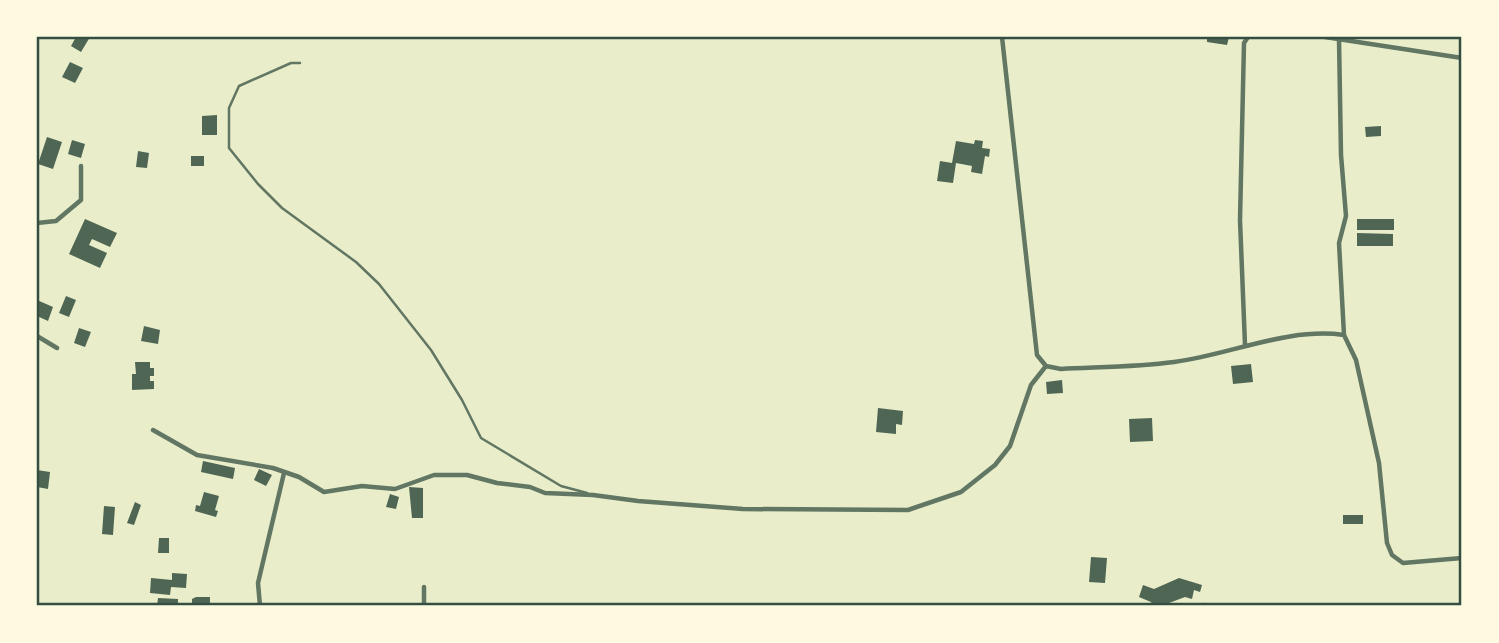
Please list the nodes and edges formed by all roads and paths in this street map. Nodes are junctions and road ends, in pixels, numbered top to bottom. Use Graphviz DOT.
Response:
graph roads {
  1 [pos="1002,37"];
  2 [pos="1248,37"];
  3 [pos="1325,37"];
  4 [pos="1339,39"];
  5 [pos="1462,58"];
  6 [pos="300,63"];
  7 [pos="81,166"];
  8 [pos="37,223"];
  9 [pos="1344,335"];
  10 [pos="37,336"];
  11 [pos="1245,345"];
  12 [pos="57,348"];
  13 [pos="1046,366"];
  14 [pos="153,429"];
  15 [pos="284,473"];
  16 [pos="593,495"];
  17 [pos="1462,558"];
  18 [pos="424,587"];
  19 [pos="260,606"];
  20 [pos="424,606"];
  1 -- 13 [label="street"];
  2 -- 11 [label="street"];
  3 -- 4 [label="street"];
  4 -- 5 [label="street"];
  4 -- 9 [label="street"];
  6 -- 16 [label="lane"];
  7 -- 8 [label="street"];
  9 -- 11 [label="street"];
  9 -- 17 [label="street"];
  10 -- 12 [label="street"];
  11 -- 13 [label="street"];
  13 -- 16 [label="street"];
  14 -- 15 [label="street"];
  15 -- 16 [label="street"];
  15 -- 19 [label="street"];
  18 -- 20 [label="street"];
}
